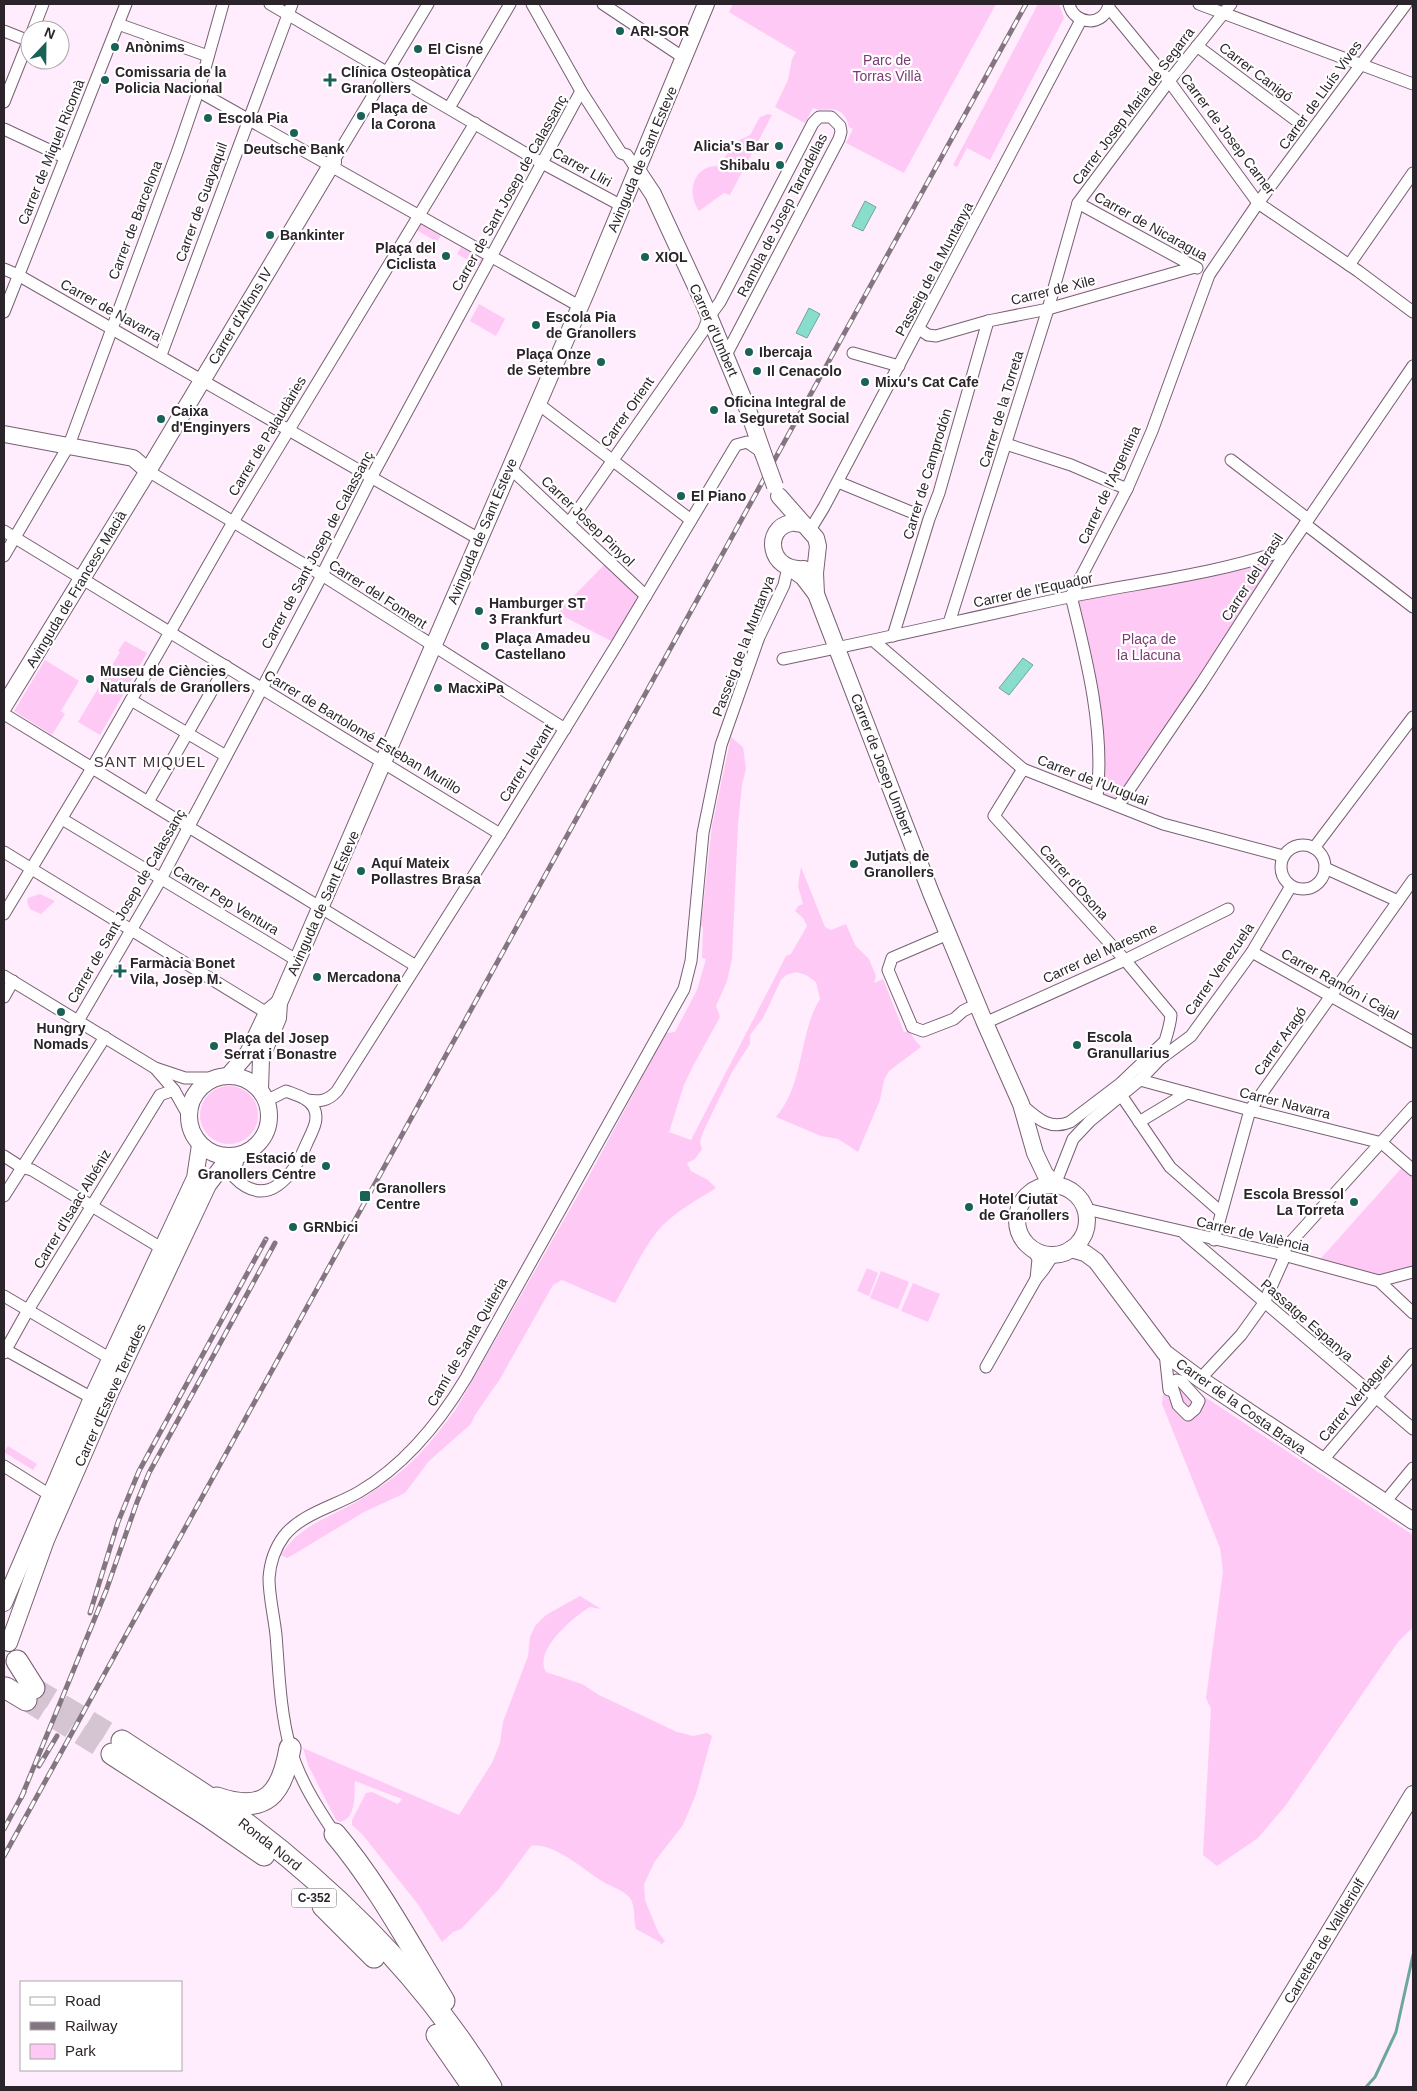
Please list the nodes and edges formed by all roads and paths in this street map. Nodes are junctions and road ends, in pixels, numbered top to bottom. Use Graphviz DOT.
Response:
graph roads {
  1 [pos="43,4"];
  2 [pos="126,4"];
  3 [pos="223,4"];
  4 [pos="270,4"];
  5 [pos="428,4"];
  6 [pos="510,4"];
  7 [pos="532,4"];
  8 [pos="603,4"];
  9 [pos="706,4"];
  10 [pos="1070,4"];
  11 [pos="1199,4"];
  12 [pos="1406,4"];
  13 [pos="1109,6"];
  14 [pos="290,9"];
  15 [pos="1209,13"];
  16 [pos="1227,14"];
  17 [pos="36,20"];
  18 [pos="1081,20"];
  19 [pos="118,24"];
  20 [pos="4,31"];
  21 [pos="20,34"];
  22 [pos="1197,46"];
  23 [pos="208,56"];
  24 [pos="684,58"];
  25 [pos="20,61"];
  26 [pos="1361,64"];
  27 [pos="387,72"];
  28 [pos="1169,80"];
  29 [pos="1413,84"];
  30 [pos="198,91"];
  31 [pos="581,91"];
  32 [pos="4,102"];
  33 [pos="449,108"];
  34 [pos="248,120"];
  35 [pos="1297,121"];
  36 [pos="476,124"];
  37 [pos="4,129"];
  38 [pos="64,157"];
  39 [pos="542,163"];
  40 [pos="331,164"];
  41 [pos="637,170"];
  42 [pos="1413,173"];
  43 [pos="1258,203"];
  44 [pos="1078,204"];
  45 [pos="622,206"];
  46 [pos="418,217"];
  47 [pos="490,256"];
  48 [pos="1349,265"];
  49 [pos="1194,266"];
  50 [pos="4,269"];
  51 [pos="18,275"];
  52 [pos="1209,275"];
  53 [pos="579,306"];
  54 [pos="1048,309"];
  55 [pos="4,312"];
  56 [pos="1413,312"];
  57 [pos="709,317"];
  58 [pos="988,321"];
  59 [pos="111,328"];
  60 [pos="918,329"];
  61 [pos="853,353"];
  62 [pos="161,355"];
  63 [pos="726,355"];
  64 [pos="899,366"];
  65 [pos="1413,366"];
  66 [pos="203,379"];
  67 [pos="538,403"];
  68 [pos="288,430"];
  69 [pos="4,434"];
  70 [pos="1006,444"];
  71 [pos="69,445"];
  72 [pos="757,446"];
  73 [pos="612,460"];
  74 [pos="1231,460"];
  75 [pos="510,468"];
  76 [pos="148,471"];
  77 [pos="371,478"];
  78 [pos="838,482"];
  79 [pos="1127,489"];
  80 [pos="777,491"];
  81 [pos="920,516"];
  82 [pos="691,520"];
  83 [pos="1306,521"];
  84 [pos="232,522"];
  85 [pos="569,523"];
  86 [pos="806,527"];
  87 [pos="780,529"];
  88 [pos="4,531"];
  89 [pos="15,538"];
  90 [pos="479,539"];
  91 [pos="1288,549"];
  92 [pos="4,556"];
  93 [pos="816,557"];
  94 [pos="790,568"];
  95 [pos="322,576"];
  96 [pos="82,579"];
  97 [pos="816,594"];
  98 [pos="646,596"];
  99 [pos="1071,596"];
  100 [pos="1413,607"];
  101 [pos="949,623"];
  102 [pos="170,631"];
  103 [pos="893,636"];
  104 [pos="875,642"];
  105 [pos="432,647"];
  106 [pos="838,648"];
  107 [pos="783,659"];
  108 [pos="226,666"];
  109 [pos="261,688"];
  110 [pos="131,700"];
  111 [pos="4,706"];
  112 [pos="4,714"];
  113 [pos="1413,717"];
  114 [pos="565,729"];
  115 [pos="188,733"];
  116 [pos="226,756"];
  117 [pos="384,762"];
  118 [pos="92,768"];
  119 [pos="1023,769"];
  120 [pos="1097,797"];
  121 [pos="148,802"];
  122 [pos="1118,806"];
  123 [pos="62,818"];
  124 [pos="189,827"];
  125 [pos="500,834"];
  126 [pos="1314,848"];
  127 [pos="4,852"];
  128 [pos="1283,856"];
  129 [pos="1325,868"];
  130 [pos="30,869"];
  131 [pos="161,879"];
  132 [pos="1413,880"];
  133 [pos="1291,886"];
  134 [pos="1398,901"];
  135 [pos="320,908"];
  136 [pos="1228,909"];
  137 [pos="4,914"];
  138 [pos="132,930"];
  139 [pos="948,934"];
  140 [pos="692,941"];
  141 [pos="1252,952"];
  142 [pos="1125,960"];
  143 [pos="298,961"];
  144 [pos="416,966"];
  145 [pos="8,978"];
  146 [pos="1330,995"];
  147 [pos="4,997"];
  148 [pos="977,1004"];
  149 [pos="273,1008"];
  150 [pos="1170,1015"];
  151 [pos="78,1021"];
  152 [pos="985,1024"];
  153 [pos="104,1037"];
  154 [pos="1413,1042"];
  155 [pos="1163,1043"];
  156 [pos="1160,1059"];
  157 [pos="155,1068"];
  158 [pos="221,1077"];
  159 [pos="1140,1080"];
  160 [pos="174,1090"];
  161 [pos="1187,1093"];
  162 [pos="263,1095"];
  163 [pos="1121,1095"];
  164 [pos="307,1100"];
  165 [pos="1021,1104"];
  166 [pos="1413,1107"];
  167 [pos="1250,1110"];
  168 [pos="188,1115"];
  169 [pos="1035,1116"];
  170 [pos="1138,1122"];
  171 [pos="1382,1143"];
  172 [pos="200,1145"];
  173 [pos="1035,1153"];
  174 [pos="4,1156"];
  175 [pos="234,1156"];
  176 [pos="21,1167"];
  177 [pos="1413,1170"];
  178 [pos="1056,1185"];
  179 [pos="1030,1192"];
  180 [pos="4,1196"];
  181 [pos="91,1206"];
  182 [pos="1086,1209"];
  183 [pos="1221,1212"];
  184 [pos="1085,1229"];
  185 [pos="1183,1232"];
  186 [pos="1214,1240"];
  187 [pos="163,1249"];
  188 [pos="1071,1249"];
  189 [pos="1033,1250"];
  190 [pos="1052,1255"];
  191 [pos="1282,1255"];
  192 [pos="1096,1261"];
  193 [pos="1413,1272"];
  194 [pos="1036,1279"];
  195 [pos="1379,1281"];
  196 [pos="4,1296"];
  197 [pos="1264,1303"];
  198 [pos="28,1310"];
  199 [pos="1413,1313"];
  200 [pos="4,1351"];
  201 [pos="1165,1353"];
  202 [pos="1413,1354"];
  203 [pos="111,1358"];
  204 [pos="986,1367"];
  205 [pos="1200,1379"];
  206 [pos="92,1398"];
  207 [pos="1376,1399"];
  208 [pos="1171,1404"];
  209 [pos="1413,1429"];
  210 [pos="1322,1461"];
  211 [pos="4,1466"];
  212 [pos="1413,1468"];
  213 [pos="50,1495"];
  214 [pos="1384,1502"];
  215 [pos="1413,1520"];
  216 [pos="9,1580"];
  217 [pos="4,1603"];
  218 [pos="10,1648"];
  219 [pos="5,1689"];
  220 [pos="290,1748"];
  221 [pos="202,1793"];
  222 [pos="1413,1794"];
  223 [pos="335,1834"];
  224 [pos="476,2077"];
  225 [pos="491,2087"];
  226 [pos="1235,2087"];
  1 -- 17 [label="street"];
  2 -- 19 [label="street, Carrer de Miquel Ricomà"];
  3 -- 23 [label="street, Carrer de Barcelona"];
  4 -- 14 [label="street"];
  5 -- 27 [label="street"];
  6 -- 33 [label="street"];
  7 -- 31 [label="street"];
  8 -- 24 [label="street"];
  9 -- 24 [label="street, Avinguda de Sant Esteve"];
  10 -- 18 [label="street"];
  11 -- 16 [label="street"];
  12 -- 26 [label="street, Carrer de Lluís Vives"];
  13 -- 18 [label="street"];
  13 -- 28 [label="street, Carrer de Josep Carner"];
  14 -- 27 [label="street"];
  14 -- 34 [label="street, Carrer de Guayaquil"];
  15 -- 16 [label="street"];
  16 -- 22 [label="street, Carrer Josep Maria de Segarra"];
  16 -- 26 [label="street"];
  18 -- 60 [label="street, Passeig de la Muntanya"];
  19 -- 23 [label="street"];
  19 -- 38 [label="street, Carrer de Miquel Ricomà"];
  20 -- 21 [label="street"];
  22 -- 28 [label="street, Carrer Josep Maria de Segarra"];
  22 -- 35 [label="street, Carrer Canigó"];
  23 -- 30 [label="street, Carrer de Barcelona"];
  24 -- 41 [label="street, Avinguda de Sant Esteve"];
  25 -- 32 [label="street"];
  26 -- 29 [label="street"];
  26 -- 43 [label="street, Carrer de Lluís Vives"];
  27 -- 33 [label="street, Carrer Lliri"];
  27 -- 40 [label="street"];
  28 -- 43 [label="street, Carrer de Josep Carner"];
  28 -- 44 [label="street, Carrer Josep Maria de Segarra"];
  30 -- 34 [label="street"];
  30 -- 59 [label="street, Carrer de Barcelona"];
  31 -- 39 [label="street, Carrer de Sant Josep de Calassanç"];
  31 -- 41 [label="street"];
  33 -- 36 [label="street, Carrer Lliri"];
  34 -- 40 [label="street"];
  34 -- 62 [label="street, Carrer de Guayaquil"];
  36 -- 39 [label="street, Carrer Lliri"];
  36 -- 46 [label="street, Carrer de Palaudàries"];
  37 -- 38 [label="street"];
  38 -- 51 [label="street, Carrer de Miquel Ricomà"];
  39 -- 45 [label="street, Carrer Lliri"];
  39 -- 47 [label="street, Carrer de Sant Josep de Calassanç"];
  40 -- 46 [label="street"];
  40 -- 66 [label="street, Carrer d'Alfons IV"];
  41 -- 45 [label="street, Avinguda de Sant Esteve"];
  41 -- 57 [label="street, Carrer d'Umbert"];
  42 -- 48 [label="street"];
  43 -- 48 [label="street, Carrer de Josep Carner"];
  43 -- 52 [label="street, Carrer de l'Argentina"];
  44 -- 49 [label="street, Carrer de Nicaragua"];
  44 -- 54 [label="street, Carrer de la Torreta"];
  45 -- 53 [label="street, Avinguda de Sant Esteve"];
  46 -- 47 [label="street"];
  46 -- 68 [label="street, Carrer de Palaudàries"];
  47 -- 53 [label="street"];
  47 -- 77 [label="street, Carrer de Sant Josep de Calassanç"];
  48 -- 56 [label="street, Carrer de Josep Carner"];
  49 -- 52 [label="street, Carrer de Nicaragua"];
  49 -- 54 [label="street, Carrer de Xile"];
  50 -- 51 [label="street, Carrer de Navarra"];
  51 -- 55 [label="street, Carrer de Miquel Ricomà"];
  51 -- 59 [label="street, Carrer de Navarra"];
  52 -- 79 [label="street, Carrer de l'Argentina"];
  53 -- 67 [label="street, Avinguda de Sant Esteve"];
  54 -- 58 [label="street, Carrer de Xile"];
  54 -- 70 [label="street, Carrer de la Torreta"];
  57 -- 63 [label="street, Carrer d'Umbert"];
  57 -- 63 [label="street, Rambla de Josep Tarradellas"];
  57 -- 73 [label="street, Carrer Orient"];
  58 -- 60 [label="street, Carrer de Xile"];
  58 -- 81 [label="street, Carrer de Camprodón"];
  59 -- 62 [label="street, Carrer de Navarra"];
  59 -- 71 [label="street, Carrer de Barcelona"];
  60 -- 64 [label="street, Passeig de la Muntanya"];
  61 -- 64 [label="street"];
  62 -- 66 [label="street, Carrer de Navarra"];
  63 -- 72 [label="street, Carrer d'Umbert"];
  64 -- 78 [label="street, Passeig de la Muntanya"];
  65 -- 83 [label="street, Carrer del Brasil"];
  66 -- 68 [label="street, Carrer de Navarra"];
  66 -- 76 [label="street, Carrer d'Alfons IV"];
  67 -- 73 [label="street"];
  67 -- 75 [label="street, Avinguda de Sant Esteve"];
  68 -- 77 [label="street, Carrer de Navarra"];
  68 -- 84 [label="street, Carrer de Palaudàries"];
  69 -- 71 [label="street"];
  70 -- 79 [label="street"];
  70 -- 101 [label="street, Carrer de la Torreta"];
  71 -- 76 [label="street"];
  71 -- 89 [label="street, Carrer de Barcelona"];
  72 -- 80 [label="street, Carrer d'Umbert, bridge"];
  72 -- 82 [label="street, Carrer Llevant"];
  73 -- 82 [label="street"];
  73 -- 85 [label="street, Carrer Orient"];
  74 -- 83 [label="street"];
  75 -- 85 [label="street, Carrer Josep Pinyol"];
  75 -- 90 [label="street, Avinguda de Sant Esteve"];
  76 -- 84 [label="street, Carrer del Foment"];
  76 -- 96 [label="street, Avinguda de Francesc Macià"];
  77 -- 90 [label="street, Carrer de Navarra"];
  77 -- 95 [label="street, Carrer de Sant Josep de Calassanç"];
  78 -- 81 [label="street"];
  78 -- 86 [label="street, Passeig de la Muntanya"];
  79 -- 99 [label="street, Carrer de l'Argentina"];
  80 -- 86 [label="street"];
  80 -- 87 [label="street"];
  81 -- 103 [label="street, Carrer de Camprodón"];
  82 -- 98 [label="street, Carrer Llevant"];
  83 -- 91 [label="street, Carrer del Brasil"];
  83 -- 100 [label="street"];
  84 -- 95 [label="street, Carrer del Foment"];
  84 -- 102 [label="street, Carrer de Palaudàries"];
  85 -- 98 [label="street, Carrer Josep Pinyol"];
  86 -- 87 [label="street"];
  86 -- 93 [label="street"];
  87 -- 94 [label="street"];
  88 -- 89 [label="street, Carrer de Bartolomé Esteban Murillo"];
  89 -- 92 [label="street, Carrer de Barcelona"];
  89 -- 96 [label="street, Carrer de Bartolomé Esteban Murillo"];
  90 -- 105 [label="street, Avinguda de Sant Esteve"];
  91 -- 99 [label="street, Carrer de l'Equador"];
  91 -- 122 [label="street, Carrer del Brasil"];
  93 -- 94 [label="street"];
  93 -- 97 [label="street"];
  94 -- 97 [label="street"];
  94 -- 140 [label="street, Passeig de la Muntanya"];
  95 -- 105 [label="street, Carrer del Foment"];
  95 -- 109 [label="street, Carrer de Sant Josep de Calassanç"];
  96 -- 102 [label="street, Carrer de Bartolomé Esteban Murillo"];
  96 -- 111 [label="street, Avinguda de Francesc Macià"];
  97 -- 106 [label="street, Carrer de Josep Umbert"];
  98 -- 114 [label="street, Carrer Llevant"];
  99 -- 101 [label="street, Carrer de l'Equador"];
  99 -- 120 [label="street"];
  101 -- 103 [label="street, Carrer de l'Equador"];
  102 -- 108 [label="street, Carrer de Bartolomé Esteban Murillo"];
  102 -- 110 [label="street, Carrer de Palaudàries"];
  103 -- 104 [label="street, Carrer de l'Equador"];
  104 -- 106 [label="street, Carrer de l'Equador"];
  104 -- 119 [label="street, Carrer de l'Uruguai"];
  105 -- 114 [label="street, Carrer del Foment"];
  105 -- 117 [label="street, Avinguda de Sant Esteve"];
  106 -- 107 [label="street, Carrer de l'Equador"];
  106 -- 139 [label="street, Carrer de Josep Umbert"];
  108 -- 109 [label="street, Carrer de Bartolomé Esteban Murillo"];
  108 -- 115 [label="street"];
  109 -- 116 [label="street, Carrer de Sant Josep de Calassanç"];
  109 -- 117 [label="street, Carrer de Bartolomé Esteban Murillo"];
  110 -- 115 [label="street"];
  110 -- 118 [label="street, Carrer de Palaudàries"];
  112 -- 118 [label="street"];
  113 -- 126 [label="street"];
  114 -- 125 [label="street, Carrer Llevant"];
  115 -- 116 [label="street"];
  115 -- 121 [label="street"];
  116 -- 124 [label="street, Carrer de Sant Josep de Calassanç"];
  117 -- 125 [label="street, Carrer de Bartolomé Esteban Murillo"];
  117 -- 135 [label="street, Avinguda de Sant Esteve"];
  118 -- 121 [label="street"];
  118 -- 123 [label="street, Carrer de Palaudàries"];
  119 -- 120 [label="street, Carrer de l'Uruguai"];
  119 -- 142 [label="street, Carrer d'Osona"];
  120 -- 122 [label="street, Carrer de l'Uruguai"];
  121 -- 124 [label="street"];
  122 -- 128 [label="street, Carrer de l'Uruguai"];
  123 -- 130 [label="street, Carrer de Palaudàries"];
  123 -- 131 [label="street, Carrer Pep Ventura"];
  124 -- 131 [label="street, Carrer de Sant Josep de Calassanç"];
  124 -- 135 [label="street"];
  125 -- 144 [label="street, Carrer Llevant"];
  126 -- 128 [label="street"];
  126 -- 129 [label="street"];
  127 -- 130 [label="street"];
  128 -- 133 [label="street"];
  129 -- 133 [label="street"];
  129 -- 134 [label="street"];
  130 -- 137 [label="street, Carrer de Palaudàries"];
  130 -- 138 [label="street"];
  131 -- 138 [label="street, Carrer de Sant Josep de Calassanç"];
  131 -- 143 [label="street, Carrer Pep Ventura"];
  132 -- 134 [label="street, Carrer Aragó"];
  133 -- 141 [label="street, Carrer Venezuela"];
  134 -- 146 [label="street, Carrer Aragó"];
  135 -- 143 [label="street, Avinguda de Sant Esteve"];
  135 -- 144 [label="street"];
  136 -- 142 [label="street, Carrer del Maresme"];
  138 -- 149 [label="street"];
  138 -- 151 [label="street, Carrer de Sant Josep de Calassanç"];
  139 -- 148 [label="street, Carrer de Josep Umbert"];
  139 -- 148 [label="street"];
  140 -- 220 [label="street, Camí de Santa Quiteria"];
  141 -- 146 [label="street, Carrer Ramón i Cajal"];
  141 -- 156 [label="street, Carrer Venezuela"];
  142 -- 150 [label="street, Carrer d'Osona"];
  142 -- 152 [label="street, Carrer del Maresme"];
  143 -- 149 [label="street, Avinguda de Sant Esteve"];
  144 -- 164 [label="street, Carrer Llevant"];
  145 -- 147 [label="street"];
  145 -- 151 [label="street"];
  146 -- 154 [label="street, Carrer Ramón i Cajal"];
  146 -- 167 [label="street, Carrer Aragó"];
  148 -- 152 [label="street, Carrer de Josep Umbert"];
  149 -- 158 [label="street, Avinguda de Sant Esteve"];
  149 -- 162 [label="street, Avinguda de Sant Esteve"];
  150 -- 155 [label="street, Carrer Venezuela"];
  151 -- 153 [label="street"];
  152 -- 165 [label="street, Carrer de Josep Umbert"];
  153 -- 157 [label="street"];
  153 -- 176 [label="street"];
  155 -- 156 [label="street, Carrer Venezuela"];
  155 -- 169 [label="street, Carrer Venezuela"];
  156 -- 159 [label="street, Carrer Venezuela"];
  157 -- 158 [label="street"];
  157 -- 160 [label="street"];
  158 -- 162 [label="street"];
  158 -- 168 [label="street"];
  159 -- 161 [label="street, Carrer Navarra"];
  159 -- 163 [label="street, Carrer Venezuela"];
  160 -- 168 [label="street"];
  160 -- 181 [label="street, Carrer d'Isaac Albéniz"];
  161 -- 167 [label="street, Carrer Navarra"];
  161 -- 170 [label="street"];
  162 -- 164 [label="street"];
  162 -- 175 [label="street"];
  163 -- 170 [label="street"];
  163 -- 178 [label="street, Carrer Venezuela"];
  164 -- 175 [label="street"];
  165 -- 169 [label="street, Carrer de Josep Umbert"];
  165 -- 173 [label="street, Carrer de Josep Umbert"];
  166 -- 171 [label="street"];
  167 -- 171 [label="street, Carrer Navarra"];
  167 -- 183 [label="street, Carrer Aragó"];
  168 -- 172 [label="street"];
  170 -- 183 [label="street"];
  171 -- 177 [label="street, Carrer Navarra"];
  171 -- 191 [label="street"];
  172 -- 175 [label="street"];
  172 -- 187 [label="street, Carrer d'Esteve Terrades"];
  173 -- 178 [label="street"];
  173 -- 179 [label="street"];
  174 -- 176 [label="street"];
  175 -- 218 [label="street, Carrer d'Esteve Terrades"];
  176 -- 180 [label="street"];
  176 -- 181 [label="street"];
  178 -- 179 [label="street"];
  178 -- 182 [label="street"];
  179 -- 189 [label="street"];
  181 -- 187 [label="street"];
  181 -- 198 [label="street, Carrer d'Isaac Albéniz"];
  182 -- 184 [label="street"];
  182 -- 185 [label="street, Carrer de València"];
  183 -- 186 [label="street, Carrer Aragó"];
  184 -- 188 [label="street"];
  184 -- 192 [label="street, Carrer de la Costa Brava"];
  185 -- 186 [label="street, Carrer de València"];
  185 -- 197 [label="street, Passatge Espanya"];
  186 -- 191 [label="street, Carrer de València"];
  187 -- 203 [label="street, Carrer d'Esteve Terrades"];
  188 -- 190 [label="street"];
  188 -- 192 [label="street, Carrer de la Costa Brava"];
  189 -- 190 [label="street"];
  189 -- 194 [label="street"];
  190 -- 194 [label="street"];
  191 -- 195 [label="street, Carrer de València"];
  191 -- 197 [label="street"];
  192 -- 201 [label="street, Carrer de la Costa Brava"];
  193 -- 195 [label="street, Carrer de València"];
  194 -- 204 [label="street"];
  195 -- 199 [label="street"];
  196 -- 198 [label="street"];
  197 -- 205 [label="street"];
  197 -- 207 [label="street, Passatge Espanya"];
  198 -- 200 [label="street, Carrer d'Isaac Albéniz"];
  198 -- 203 [label="street"];
  200 -- 206 [label="street"];
  201 -- 205 [label="street, Carrer de la Costa Brava"];
  201 -- 208 [label="street"];
  202 -- 207 [label="street, Carrer Verdaguer"];
  203 -- 206 [label="street, Carrer d'Esteve Terrades"];
  205 -- 210 [label="street, Carrer de la Costa Brava"];
  206 -- 213 [label="street, Carrer d'Esteve Terrades"];
  207 -- 209 [label="street, Passatge Espanya"];
  207 -- 210 [label="street, Carrer Verdaguer"];
  210 -- 214 [label="street, Carrer de la Costa Brava"];
  211 -- 213 [label="street"];
  212 -- 214 [label="street"];
  213 -- 216 [label="street, Carrer d'Esteve Terrades"];
  214 -- 215 [label="street, Carrer de la Costa Brava"];
  216 -- 217 [label="street, Carrer d'Esteve Terrades"];
  218 -- 219 [label="street, Carrer d'Esteve Terrades"];
  218 -- 219 [label="highway"];
  220 -- 221 [label="highway"];
  220 -- 223 [label="street, Camí de Santa Quiteria"];
  221 -- 224 [label="highway, Ronda Nord / C-352"];
  221 -- 224 [label="highway, Ronda Nord / C-352"];
  222 -- 226 [label="street, Carretera de Vallderiolf"];
  223 -- 224 [label="highway"];
  224 -- 225 [label="highway, Ronda Nord / C-352"];
}
